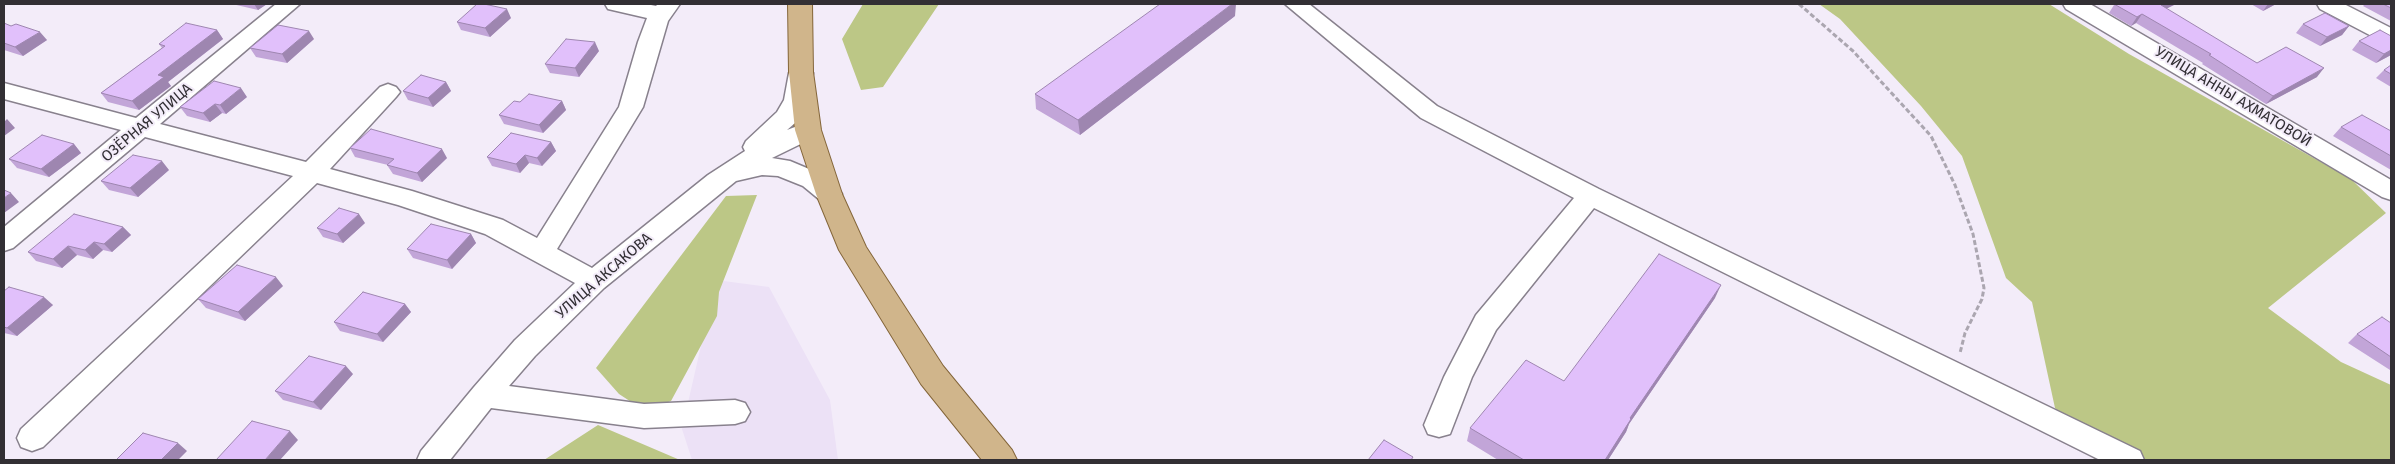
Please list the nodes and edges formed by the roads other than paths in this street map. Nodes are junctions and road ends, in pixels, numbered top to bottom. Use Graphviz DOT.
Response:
graph roads {
  1 [pos="289,4"];
  2 [pos="616,4"];
  3 [pos="800,4"];
  4 [pos="1296,4"];
  5 [pos="2074,4"];
  6 [pos="2328,4"];
  7 [pos="666,9"];
  8 [pos="2391,37"];
  9 [pos="802,72"];
  10 [pos="4,91"];
  11 [pos="388,92"];
  12 [pos="142,128"];
  13 [pos="808,130"];
  14 [pos="311,173"];
  15 [pos="717,181"];
  16 [pos="2391,191"];
  17 [pos="829,194"];
  18 [pos="1590,196"];
  19 [pos="4,241"];
  20 [pos="542,252"];
  21 [pos="594,282"];
  22 [pos="484,394"];
  23 [pos="735,412"];
  24 [pos="1439,425"];
  25 [pos="32,438"];
  26 [pos="432,460"];
  27 [pos="1001,460"];
  28 [pos="2129,460"];
  1 -- 12 [label="street, ОЗЁРНАЯ УЛИЦА"];
  2 -- 7 [label="street"];
  3 -- 9 [label="main road"];
  4 -- 18 [label="street"];
  5 -- 16 [label="street, УЛИЦА АННЫ АХМАТОВОЙ"];
  6 -- 8 [label="street"];
  7 -- 20 [label="street"];
  9 -- 13 [label="main road"];
  9 -- 15 [label="street"];
  10 -- 12 [label="street"];
  11 -- 14 [label="street"];
  12 -- 14 [label="street"];
  12 -- 19 [label="street, ОЗЁРНАЯ УЛИЦА"];
  13 -- 15 [label="street, УЛИЦА АКСАКОВА"];
  13 -- 17 [label="main road"];
  14 -- 20 [label="street"];
  14 -- 25 [label="street"];
  15 -- 17 [label="street"];
  15 -- 21 [label="street, УЛИЦА АКСАКОВА"];
  17 -- 27 [label="main road"];
  18 -- 24 [label="street"];
  18 -- 28 [label="street"];
  20 -- 21 [label="street"];
  21 -- 22 [label="street, УЛИЦА АКСАКОВА"];
  22 -- 23 [label="street"];
  22 -- 26 [label="street, УЛИЦА АКСАКОВА"];
}
